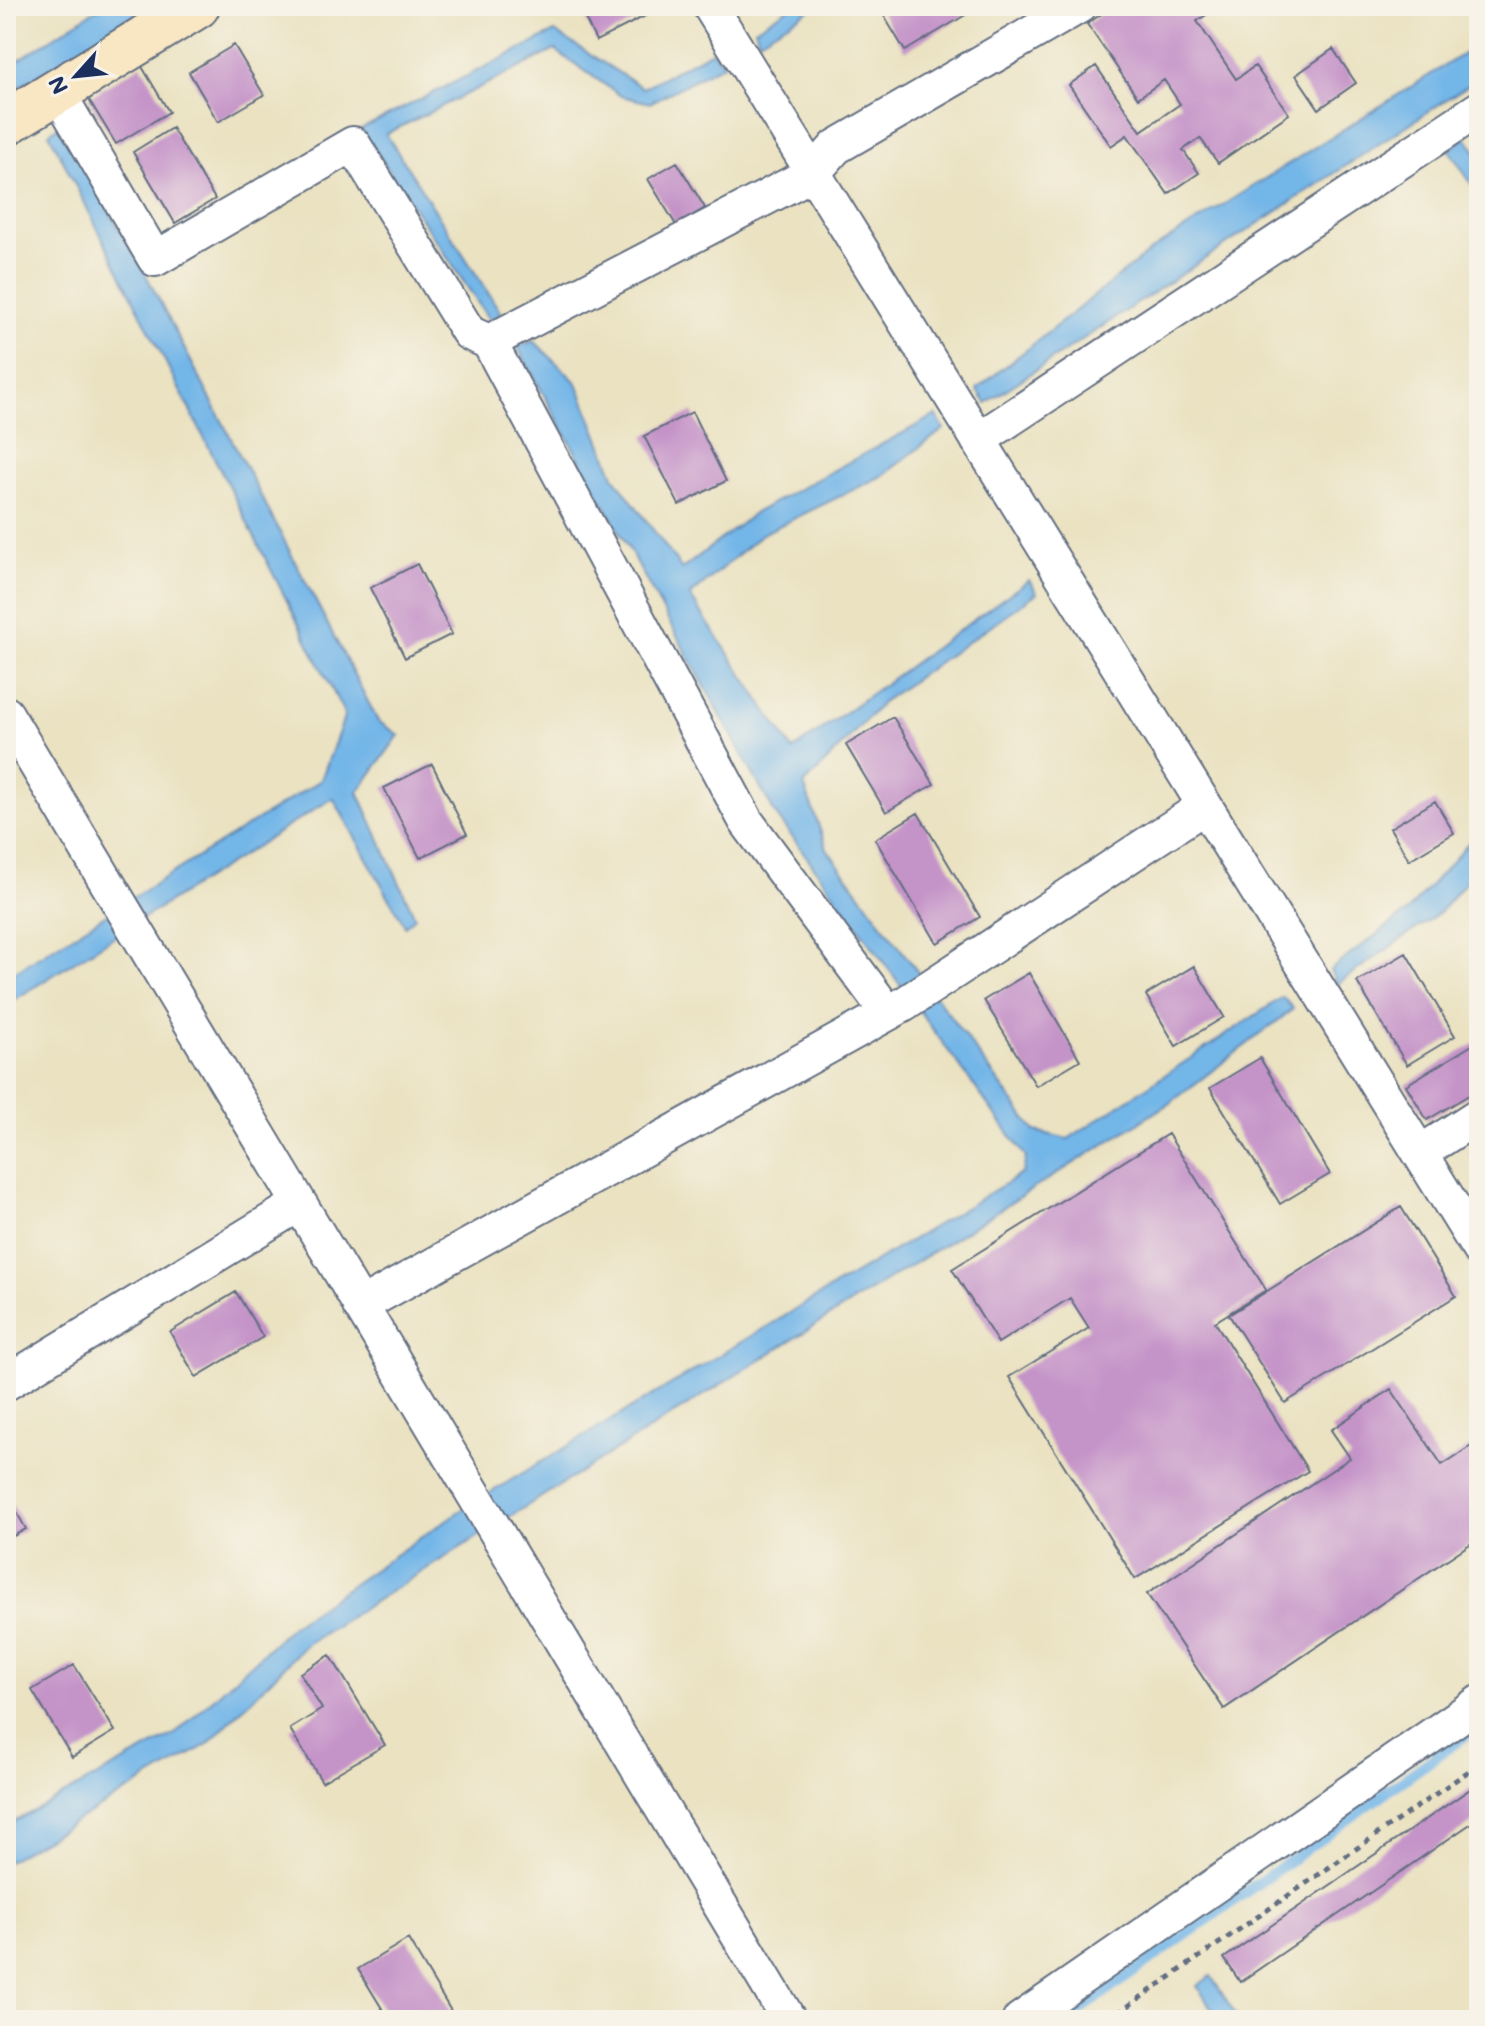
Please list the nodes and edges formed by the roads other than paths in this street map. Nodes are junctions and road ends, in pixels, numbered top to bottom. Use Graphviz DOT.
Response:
graph roads {
  1 [pos="197,6"];
  2 [pos="710,6"];
  3 [pos="1079,6"];
  4 [pos="57,91"];
  5 [pos="1479,109"];
  6 [pos="6,123"];
  7 [pos="813,173"];
  8 [pos="489,342"];
  9 [pos="978,440"];
  10 [pos="6,714"];
  11 [pos="1205,806"];
  12 [pos="895,1009"];
  13 [pos="1479,1115"];
  14 [pos="1420,1153"];
  15 [pos="299,1204"];
  16 [pos="1479,1249"];
  17 [pos="360,1306"];
  18 [pos="6,1383"];
  19 [pos="1479,1703"];
  20 [pos="789,2020"];
  21 [pos="1020,2020"];
  1 -- 4 [label="street"];
  2 -- 7 [label="street"];
  3 -- 7 [label="street"];
  4 -- 6 [label="street"];
  4 -- 8 [label="street"];
  5 -- 9 [label="street"];
  7 -- 8 [label="street"];
  7 -- 9 [label="street"];
  8 -- 12 [label="street"];
  9 -- 11 [label="street"];
  10 -- 15 [label="street"];
  11 -- 12 [label="street"];
  11 -- 14 [label="street"];
  12 -- 17 [label="street"];
  13 -- 14 [label="street"];
  14 -- 16 [label="street"];
  15 -- 17 [label="street"];
  15 -- 18 [label="street"];
  17 -- 20 [label="street"];
  19 -- 21 [label="street"];
}
